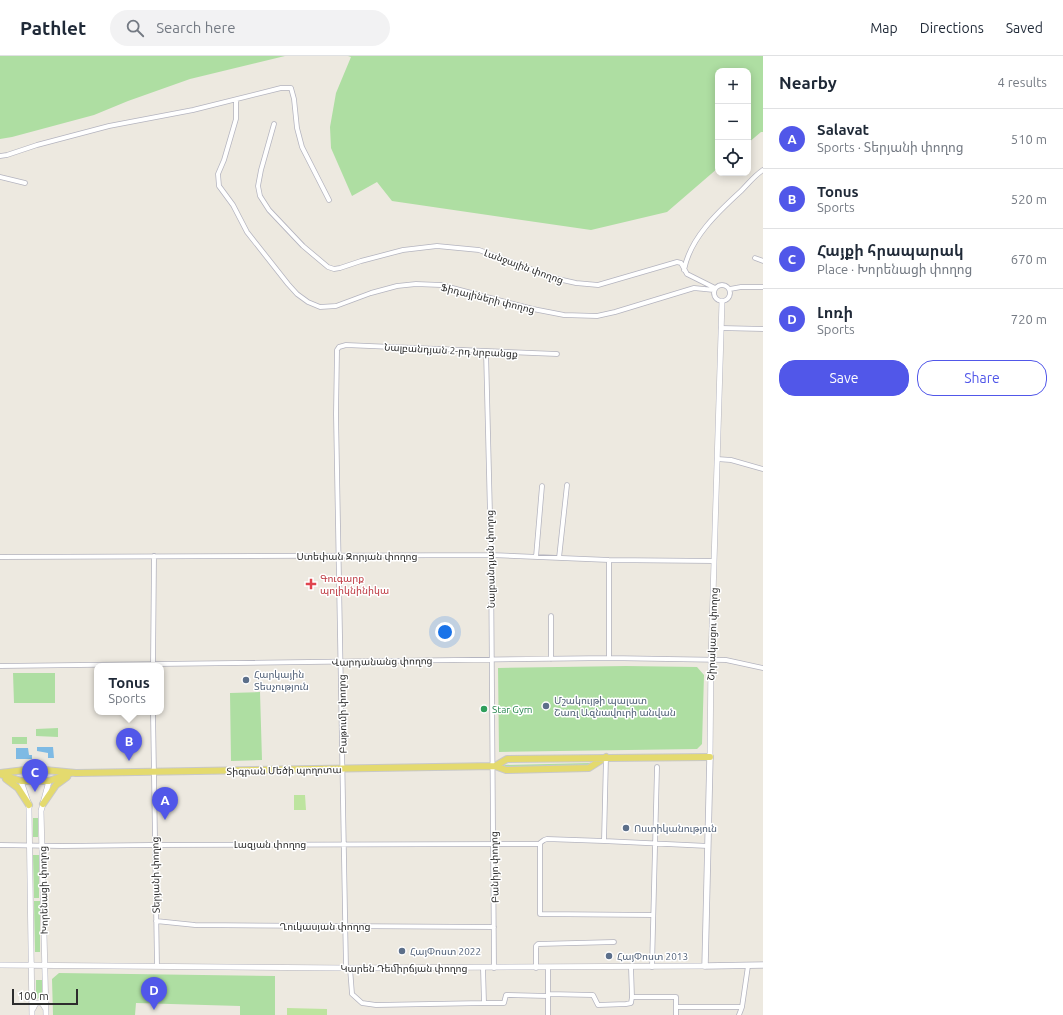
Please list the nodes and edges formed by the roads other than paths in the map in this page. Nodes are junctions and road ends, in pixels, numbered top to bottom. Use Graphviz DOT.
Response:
graph roads {
  1 [pos="236,100"];
  2 [pos="274,124"];
  3 [pos="0,156"];
  4 [pos="763,170"];
  5 [pos="0,177"];
  6 [pos="25,182"];
  7 [pos="329,200"];
  8 [pos="755,258"];
  9 [pos="763,261"];
  10 [pos="684,270"];
  11 [pos="763,287"];
  12 [pos="714,289"];
  13 [pos="730,289"];
  14 [pos="722,301"];
  15 [pos="721,328"];
  16 [pos="763,329"];
  17 [pos="346,345"];
  18 [pos="486,351"];
  19 [pos="557,354"];
  20 [pos="717,459"];
  21 [pos="763,469"];
  22 [pos="567,485"];
  23 [pos="542,486"];
  24 [pos="491,555"];
  25 [pos="154,556"];
  26 [pos="338,556"];
  27 [pos="0,557"];
  28 [pos="536,557"];
  29 [pos="559,558"];
  30 [pos="609,560"];
  31 [pos="714,561"];
  32 [pos="551,616"];
  33 [pos="609,658"];
  34 [pos="551,659"];
  35 [pos="491,660"];
  36 [pos="711,660"];
  37 [pos="341,662"];
  38 [pos="153,663"];
  39 [pos="94,665"];
  40 [pos="164,665"];
  41 [pos="0,666"];
  42 [pos="763,668"];
  43 [pos="154,715"];
  44 [pos="606,757"];
  45 [pos="710,757"];
  46 [pos="494,766"];
  47 [pos="657,767"];
  48 [pos="343,768"];
  49 [pos="25,770"];
  50 [pos="45,770"];
  51 [pos="154,772"];
  52 [pos="73,773"];
  53 [pos="0,774"];
  54 [pos="21,781"];
  55 [pos="48,781"];
  56 [pos="29,804"];
  57 [pos="42,804"];
  58 [pos="604,840"];
  59 [pos="654,843"];
  60 [pos="344,844"];
  61 [pos="494,844"];
  62 [pos="540,844"];
  63 [pos="0,845"];
  64 [pos="30,845"];
  65 [pos="155,845"];
  66 [pos="42,846"];
  67 [pos="708,846"];
  68 [pos="653,915"];
  69 [pos="156,921"];
  70 [pos="346,926"];
  71 [pos="494,927"];
  72 [pos="614,942"];
  73 [pos="0,965"];
  74 [pos="32,965"];
  75 [pos="45,965"];
  76 [pos="763,965"];
  77 [pos="157,966"];
  78 [pos="705,966"];
  79 [pos="748,966"];
  80 [pos="631,967"];
  81 [pos="652,967"];
  82 [pos="348,968"];
  83 [pos="483,968"];
  84 [pos="494,968"];
  85 [pos="536,968"];
  86 [pos="548,968"];
  87 [pos="548,995"];
  88 [pos="632,997"];
  89 [pos="484,1003"];
  90 [pos="676,1007"];
  91 [pos="742,1007"];
  92 [pos="32,1013"];
  93 [pos="46,1013"];
  94 [pos="548,1015"];
  95 [pos="676,1015"];
  96 [pos="739,1015"];
  1 -- 3 [label="street"];
  1 -- 7 [label="street"];
  1 -- 12 [label="street, Ֆիդայիների փողոց"];
  2 -- 10 [label="street, Լանջային փողոց"];
  4 -- 10 [label="street"];
  5 -- 6 [label="street"];
  8 -- 9 [label="street"];
  10 -- 12 [label="street, Լանջային փողոց"];
  11 -- 13 [label="street"];
  12 -- 13 [label="street"];
  12 -- 14 [label="street"];
  13 -- 14 [label="street"];
  14 -- 15 [label="street, Շիրակացու փողոց"];
  15 -- 16 [label="street"];
  15 -- 20 [label="street, Շիրակացու փողոց"];
  17 -- 18 [label="street, Նալբանդյան 2-րդ նրբանցք"];
  17 -- 26 [label="street, Բաթումի փողոց"];
  18 -- 19 [label="street, Նալբանդյան 2-րդ նրբանցք"];
  18 -- 24 [label="street, Նալբանդյան փողոց"];
  20 -- 21 [label="street"];
  20 -- 31 [label="street, Շիրակացու փողոց"];
  22 -- 29 [label="street"];
  23 -- 28 [label="street"];
  24 -- 26 [label="street, Ստեփան Զորյան փողոց"];
  24 -- 28 [label="street, Ստեփան Զորյան փողոց"];
  24 -- 35 [label="street, Նալբանդյան փողոց"];
  25 -- 26 [label="street, Ստեփան Զորյան փողոց"];
  25 -- 27 [label="street, Ստեփան Զորյան փողոց"];
  25 -- 38 [label="street"];
  26 -- 37 [label="street, Բաթումի փողոց"];
  28 -- 29 [label="street, Ստեփան Զորյան փողոց"];
  29 -- 30 [label="street, Ստեփան Զորյան փողոց"];
  30 -- 31 [label="street, Ստեփան Զորյան փողոց"];
  30 -- 33 [label="street"];
  31 -- 36 [label="street, Շիրակացու փողոց"];
  32 -- 34 [label="street"];
  33 -- 34 [label="street, Վարդանանց փողոց"];
  33 -- 36 [label="street, Վարդանանց փողոց"];
  34 -- 35 [label="street, Վարդանանց փողոց"];
  35 -- 37 [label="street, Վարդանանց փողոց"];
  35 -- 46 [label="street, Նալբանդյան փողոց"];
  36 -- 42 [label="street, Վարդանանց փողոց"];
  36 -- 45 [label="street, Շիրակացու փողոց"];
  37 -- 40 [label="street, Վարդանանց փողոց"];
  37 -- 48 [label="street, Բաթումի փողոց"];
  39 -- 41 [label="street, Վարդանանց փողոց"];
  43 -- 51 [label="street, Տերյանի փողոց"];
  44 -- 45 [label="main road, Տիգրան Մեծի պողոտա"];
  44 -- 46 [label="main road, Տիգրան Մեծի պողոտա"];
  44 -- 46 [label="main road, Տիգրան Մեծի պողոտա"];
  44 -- 58 [label="street"];
  45 -- 67 [label="main road, Շիրակացու փողոց"];
  46 -- 48 [label="main road, Տիգրան Մեծի պողոտա"];
  46 -- 61 [label="street, Բանիյո փողոց"];
  47 -- 59 [label="street"];
  48 -- 51 [label="main road, Տիգրան Մեծի պողոտա"];
  48 -- 60 [label="street, Բաթումի փողոց"];
  49 -- 50 [label="main road, Տիգրան Մեծի պողոտա"];
  49 -- 53 [label="main road, Տիգրան Մեծի պողոտա"];
  49 -- 54 [label="main road"];
  50 -- 52 [label="main road, Տիգրան Մեծի պողոտա"];
  50 -- 55 [label="main road, Խորենացի փողոց"];
  51 -- 52 [label="main road, Տիգրան Մեծի պողոտա"];
  51 -- 65 [label="street, Տերյանի փողոց"];
  52 -- 55 [label="main road, Տիգրան Մեծի պողոտա"];
  52 -- 57 [label="main road"];
  53 -- 54 [label="main road, Տիգրան Մեծի պողոտա"];
  53 -- 56 [label="main road"];
  54 -- 55 [label="main road, Տիգրան Մեծի պողոտա"];
  54 -- 56 [label="street, Խորենացի փողոց"];
  55 -- 57 [label="street, Խորենացի փողոց"];
  56 -- 64 [label="street, Խորենացի փողոց"];
  57 -- 66 [label="street, Խորենացի փողոց"];
  58 -- 59 [label="street, Լազյան փողոց"];
  58 -- 62 [label="street, Լազյան փողոց"];
  59 -- 67 [label="street, Լազյան փողոց"];
  59 -- 68 [label="street"];
  60 -- 61 [label="street, Լազյան փողոց"];
  60 -- 65 [label="street, Լազյան փողոց"];
  60 -- 70 [label="street, Բաթումի փողոց"];
  61 -- 62 [label="street, Լազյան փողոց"];
  61 -- 71 [label="street, Բանիյո փողոց"];
  62 -- 68 [label="street"];
  63 -- 64 [label="street, Լազյան փողոց"];
  64 -- 66 [label="street, Լազյան փողոց"];
  64 -- 74 [label="street, Խորենացի փողոց"];
  65 -- 66 [label="street, Լազյան փողոց"];
  65 -- 69 [label="street, Տերյանի փողոց"];
  66 -- 75 [label="street, Խորենացի փողոց"];
  67 -- 78 [label="main road, Շիրակացու փողոց"];
  68 -- 81 [label="street"];
  69 -- 70 [label="street, Ղուկասյան փողոց"];
  69 -- 77 [label="street, Տերյանի փողոց"];
  70 -- 71 [label="street, Ղուկասյան փողոց"];
  70 -- 82 [label="street, Բաթումի փողոց"];
  71 -- 84 [label="street, Բանիյո փողոց"];
  72 -- 85 [label="street"];
  73 -- 74 [label="street, Կարեն Դեմիրճյան փողոց"];
  74 -- 75 [label="street, Կարեն Դեմիրճյան փողոց"];
  74 -- 92 [label="street, Խորենացի փողոց"];
  75 -- 77 [label="street, Կարեն Դեմիրճյան փողոց"];
  75 -- 93 [label="street, Խորենացի փողոց"];
  76 -- 79 [label="main road, Կարեն Դեմիրճյան փողոց"];
  77 -- 82 [label="street, Կարեն Դեմիրճյան փողոց"];
  78 -- 79 [label="main road, Կարեն Դեմիրճյան փողոց"];
  78 -- 81 [label="street, Կարեն Դեմիրճյան փողոց"];
  79 -- 91 [label="street"];
  80 -- 81 [label="street, Կարեն Դեմիրճյան փողոց"];
  80 -- 86 [label="street, Կարեն Դեմիրճյան փողոց"];
  80 -- 88 [label="street"];
  82 -- 83 [label="street, Կարեն Դեմիրճյան փողոց"];
  82 -- 89 [label="street, Բաթումի փողոց"];
  83 -- 84 [label="street, Կարեն Դեմիրճյան փողոց"];
  83 -- 89 [label="street"];
  84 -- 85 [label="street, Կարեն Դեմիրճյան փողոց"];
  85 -- 86 [label="street, Կարեն Դեմիրճյան փողոց"];
  86 -- 87 [label="street"];
  87 -- 88 [label="street"];
  87 -- 89 [label="street, Բաթումի փողոց"];
  87 -- 94 [label="street"];
  88 -- 90 [label="street"];
  90 -- 91 [label="street"];
  90 -- 95 [label="street"];
  91 -- 96 [label="street"];
  92 -- 93 [label="street"];
}
